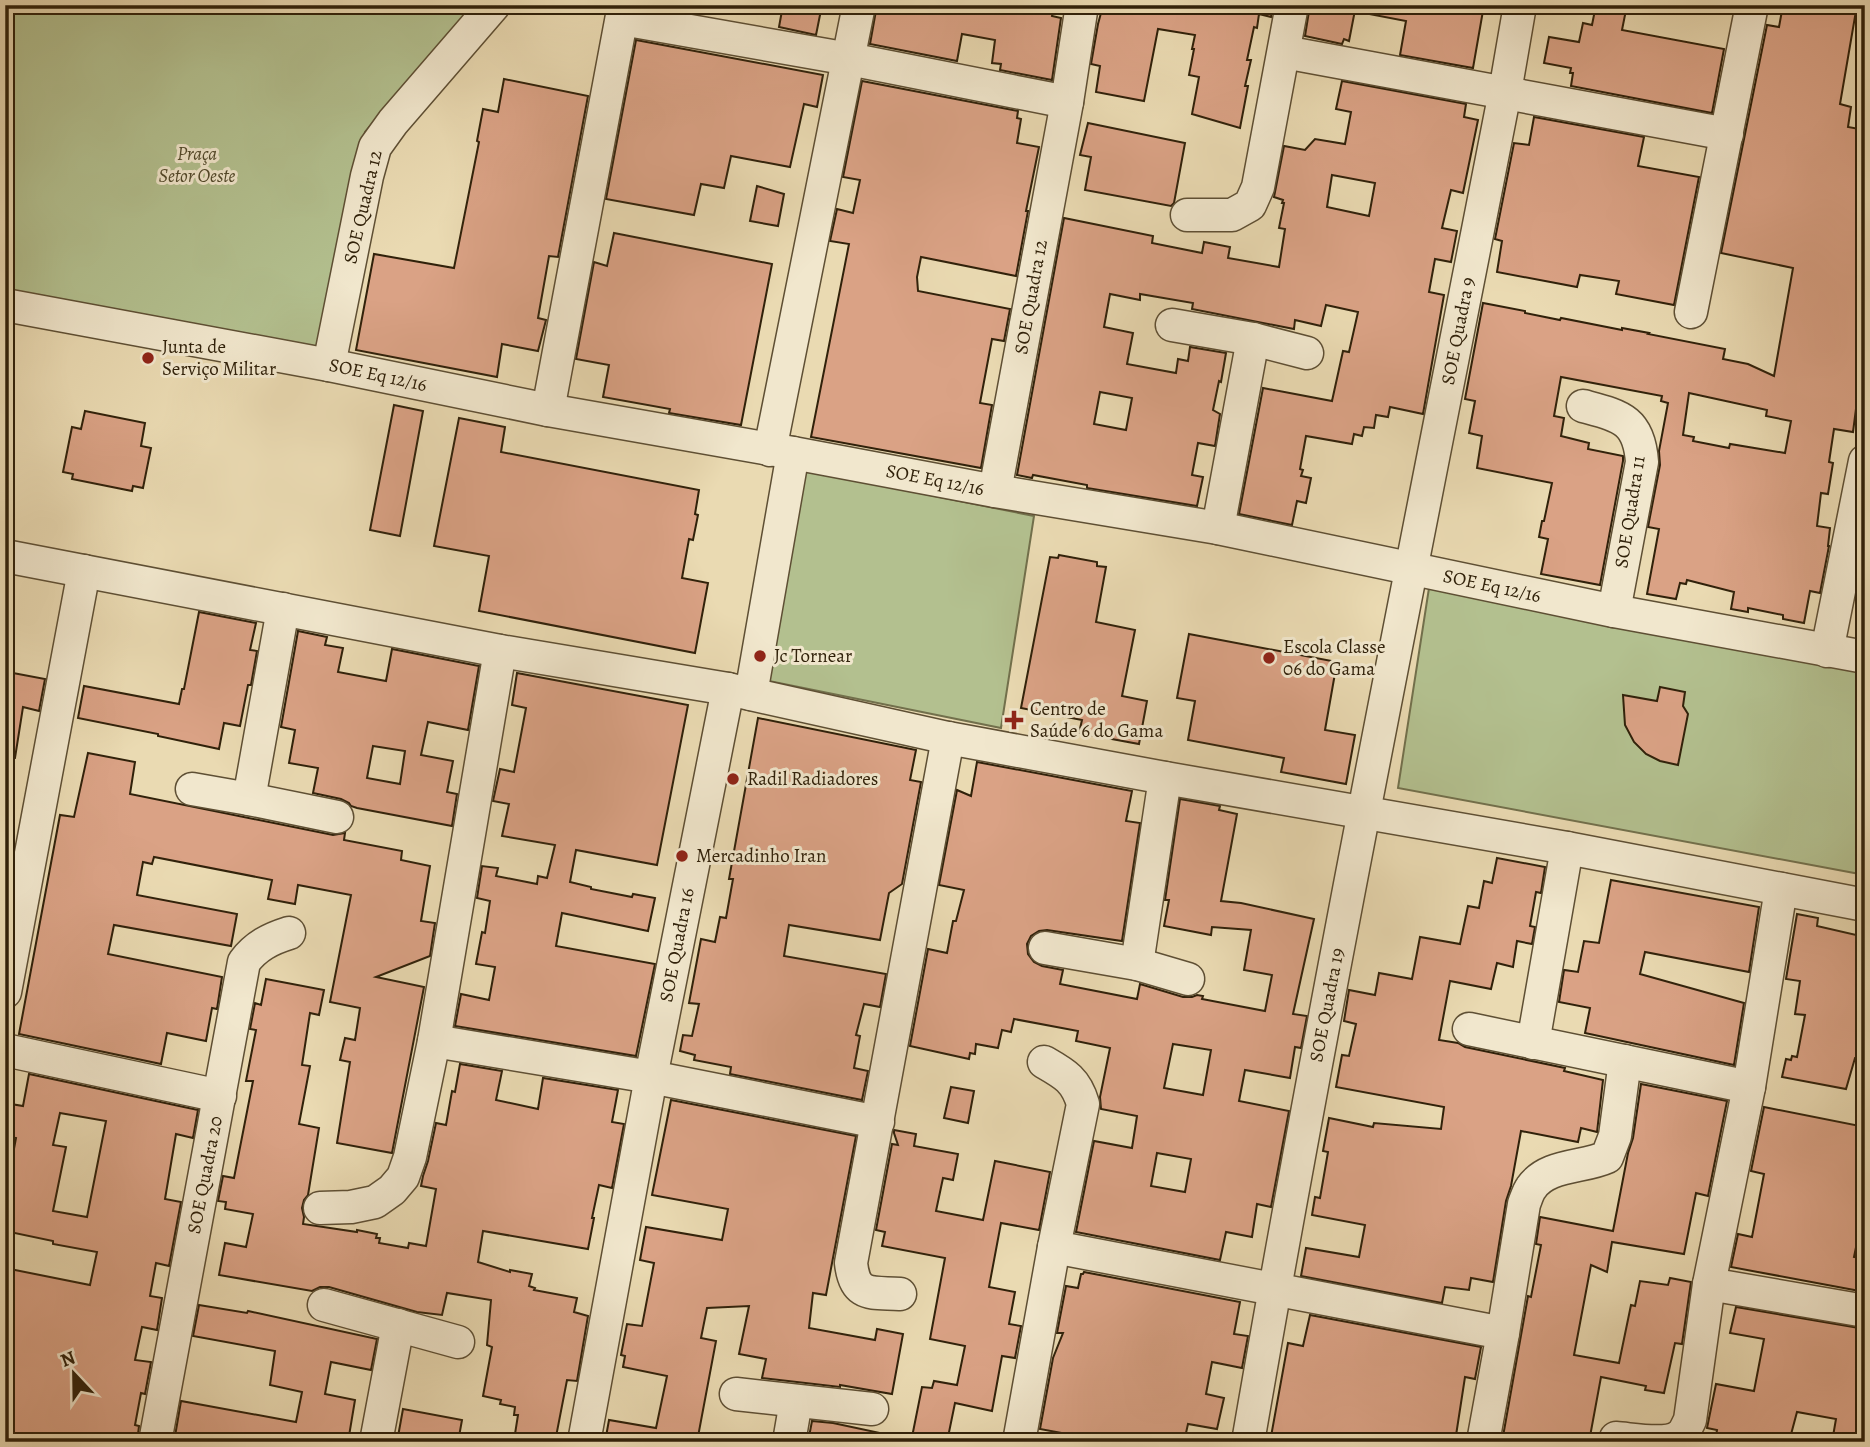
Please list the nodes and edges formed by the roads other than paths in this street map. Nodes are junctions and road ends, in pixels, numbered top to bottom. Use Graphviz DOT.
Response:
graph roads {
  1 [pos="494,5"];
  2 [pos="859,5"];
  3 [pos="1082,5"];
  4 [pos="1292,5"];
  5 [pos="1520,5"];
  6 [pos="1752,5"];
  7 [pos="623,12"];
  8 [pos="1284,52"];
  9 [pos="849,59"];
  10 [pos="1505,92"];
  11 [pos="1067,102"];
  12 [pos="1727,134"];
  13 [pos="1188,215"];
  14 [pos="5,305"];
  15 [pos="1691,312"];
  16 [pos="1172,325"];
  17 [pos="1253,339"];
  18 [pos="1307,354"];
  19 [pos="329,365"];
  20 [pos="1583,405"];
  21 [pos="548,410"];
  22 [pos="781,451"];
  23 [pos="1865,461"];
  24 [pos="995,491"];
  25 [pos="1218,528"];
  26 [pos="5,556"];
  27 [pos="1411,569"];
  28 [pos="84,570"];
  29 [pos="283,609"];
  30 [pos="1614,611"];
  31 [pos="500,651"];
  32 [pos="1827,651"];
  33 [pos="1865,657"];
  34 [pos="739,691"];
  35 [pos="948,738"];
  36 [pos="1165,778"];
  37 [pos="192,789"];
  38 [pos="250,799"];
  39 [pos="1363,813"];
  40 [pos="337,817"];
  41 [pos="1567,848"];
  42 [pos="1781,889"];
  43 [pos="1865,905"];
  44 [pos="289,933"];
  45 [pos="1045,948"];
  46 [pos="1137,964"];
  47 [pos="1188,979"];
  48 [pos="5,992"];
  49 [pos="1469,1029"];
  50 [pos="434,1041"];
  51 [pos="1533,1043"];
  52 [pos="5,1050"];
  53 [pos="1625,1061"];
  54 [pos="1044,1062"];
  55 [pos="651,1077"];
  56 [pos="1749,1087"];
  57 [pos="220,1096"];
  58 [pos="878,1122"];
  59 [pos="320,1208"];
  60 [pos="1054,1247"];
  61 [pos="1710,1284"];
  62 [pos="1274,1288"];
  63 [pos="900,1294"];
  64 [pos="324,1305"];
  65 [pos="1865,1311"];
  66 [pos="398,1325"];
  67 [pos="1503,1333"];
  68 [pos="458,1342"];
  69 [pos="736,1394"];
  70 [pos="796,1401"];
  71 [pos="872,1409"];
  72 [pos="1616,1438"];
  73 [pos="155,1442"];
  74 [pos="376,1442"];
  75 [pos="584,1442"];
  76 [pos="789,1442"];
  77 [pos="1019,1442"];
  78 [pos="1248,1442"];
  79 [pos="1483,1442"];
  1 -- 19 [label="street, SOE Quadra 12"];
  2 -- 9 [label="street"];
  3 -- 11 [label="street, SOE Quadra 12"];
  4 -- 8 [label="street"];
  5 -- 10 [label="street, SOE Quadra 9"];
  6 -- 12 [label="street"];
  7 -- 9 [label="street"];
  7 -- 21 [label="street"];
  8 -- 10 [label="street"];
  8 -- 13 [label="street"];
  9 -- 11 [label="street"];
  9 -- 22 [label="street"];
  10 -- 12 [label="street"];
  10 -- 27 [label="street, SOE Quadra 9"];
  11 -- 24 [label="street, SOE Quadra 12"];
  12 -- 15 [label="street"];
  14 -- 19 [label="street, SOE Eq 12/16"];
  16 -- 17 [label="street"];
  17 -- 18 [label="street"];
  17 -- 25 [label="street"];
  19 -- 21 [label="street, SOE Eq 12/16"];
  20 -- 30 [label="street, SOE Quadra 11"];
  21 -- 22 [label="street, SOE Eq 12/16"];
  22 -- 24 [label="street, SOE Eq 12/16"];
  22 -- 34 [label="street, SOE Quadra 16"];
  23 -- 32 [label="street"];
  24 -- 25 [label="street, SOE Eq 12/16"];
  25 -- 27 [label="street, SOE Eq 12/16"];
  26 -- 28 [label="street"];
  27 -- 30 [label="street, SOE Eq 12/16"];
  27 -- 39 [label="street, SOE Quadra 19"];
  28 -- 29 [label="street"];
  28 -- 48 [label="street"];
  29 -- 31 [label="street"];
  29 -- 38 [label="street"];
  30 -- 32 [label="street, SOE Eq 12/16"];
  31 -- 34 [label="street"];
  31 -- 50 [label="street"];
  32 -- 33 [label="street, SOE Eq 12/16"];
  34 -- 35 [label="street"];
  34 -- 55 [label="street, SOE Quadra 16"];
  35 -- 36 [label="street"];
  35 -- 58 [label="street"];
  36 -- 39 [label="street"];
  36 -- 46 [label="street"];
  37 -- 38 [label="street"];
  38 -- 40 [label="street"];
  39 -- 41 [label="street"];
  39 -- 62 [label="street, SOE Quadra 19"];
  41 -- 42 [label="street"];
  41 -- 51 [label="street"];
  42 -- 43 [label="street"];
  42 -- 56 [label="street"];
  44 -- 57 [label="street, SOE Quadra 20"];
  45 -- 46 [label="street"];
  46 -- 47 [label="street"];
  49 -- 51 [label="street"];
  50 -- 55 [label="street"];
  50 -- 59 [label="street"];
  51 -- 53 [label="street"];
  52 -- 57 [label="street"];
  53 -- 56 [label="street"];
  53 -- 67 [label="street"];
  54 -- 60 [label="street"];
  55 -- 58 [label="street"];
  55 -- 75 [label="street, SOE Quadra 16"];
  56 -- 61 [label="street"];
  57 -- 73 [label="street, SOE Quadra 20"];
  58 -- 63 [label="street"];
  60 -- 62 [label="street"];
  60 -- 77 [label="street"];
  61 -- 65 [label="street"];
  61 -- 72 [label="street"];
  62 -- 67 [label="street"];
  62 -- 78 [label="street, SOE Quadra 19"];
  64 -- 66 [label="street"];
  66 -- 68 [label="street"];
  66 -- 74 [label="street"];
  67 -- 79 [label="street"];
  69 -- 70 [label="street"];
  70 -- 71 [label="street"];
  70 -- 76 [label="street"];
}
